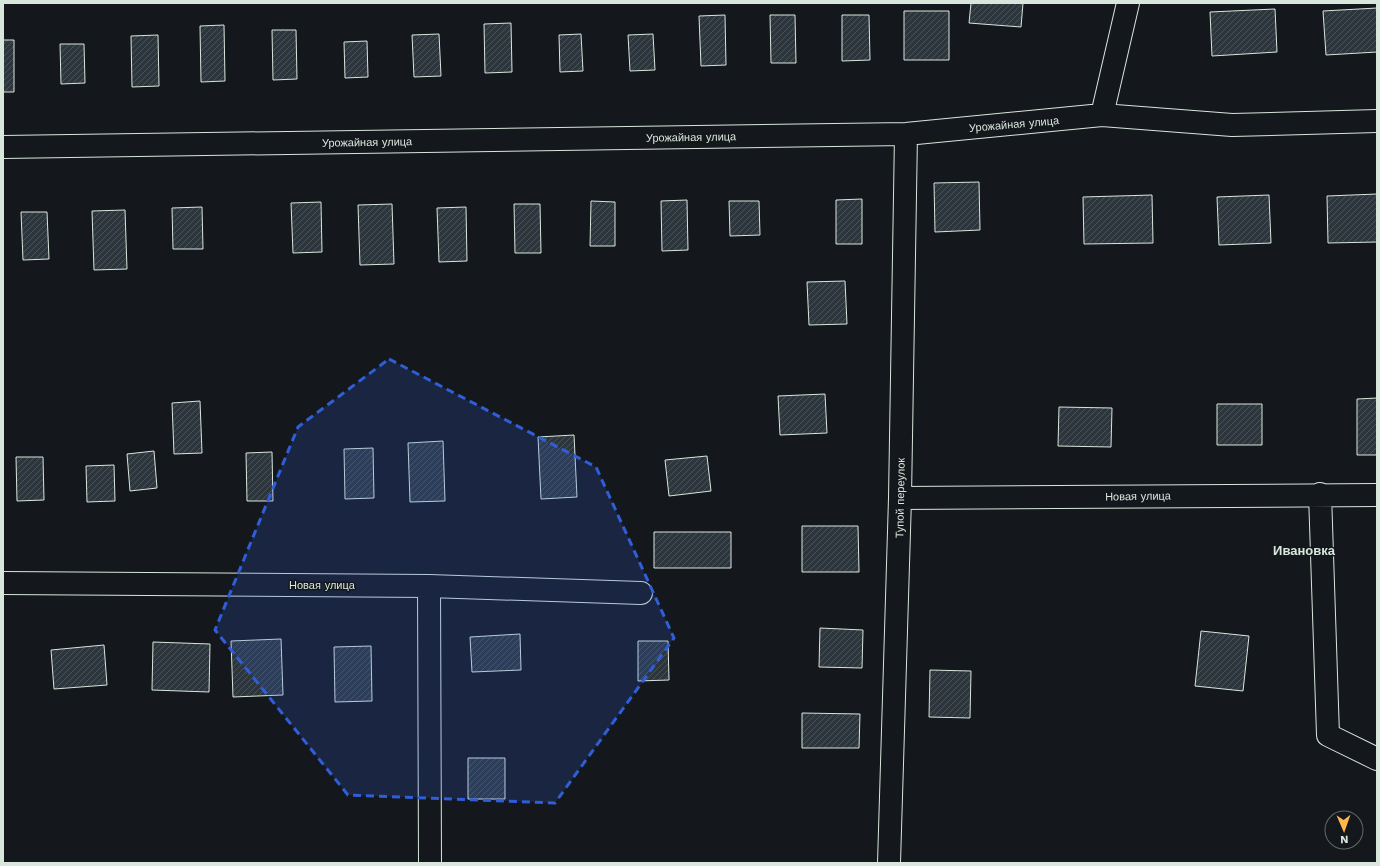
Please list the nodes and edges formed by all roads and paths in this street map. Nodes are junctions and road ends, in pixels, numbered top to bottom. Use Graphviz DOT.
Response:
graph roads {
  1 [pos="1128,3"];
  2 [pos="1102,115"];
  3 [pos="1377,121"];
  4 [pos="906,134"];
  5 [pos="3,147"];
  6 [pos="1320,494"];
  7 [pos="1377,495"];
  8 [pos="900,498"];
  9 [pos="3,584"];
  10 [pos="429,586"];
  11 [pos="641,593"];
  12 [pos="1377,759"];
  13 [pos="430,863"];
  14 [pos="888,863"];
  1 -- 2 [label="street"];
  2 -- 3 [label="street, Урожайная улица"];
  2 -- 4 [label="street, Урожайная улица"];
  4 -- 5 [label="street, Урожайная улица"];
  4 -- 8 [label="street, Тупой переулок"];
  6 -- 7 [label="street, Новая улица"];
  6 -- 8 [label="street, Новая улица"];
  6 -- 12 [label="street"];
  8 -- 14 [label="street, Тупой переулок"];
  9 -- 10 [label="street, Новая улица"];
  10 -- 11 [label="street, Новая улица"];
  10 -- 13 [label="street"];
}
